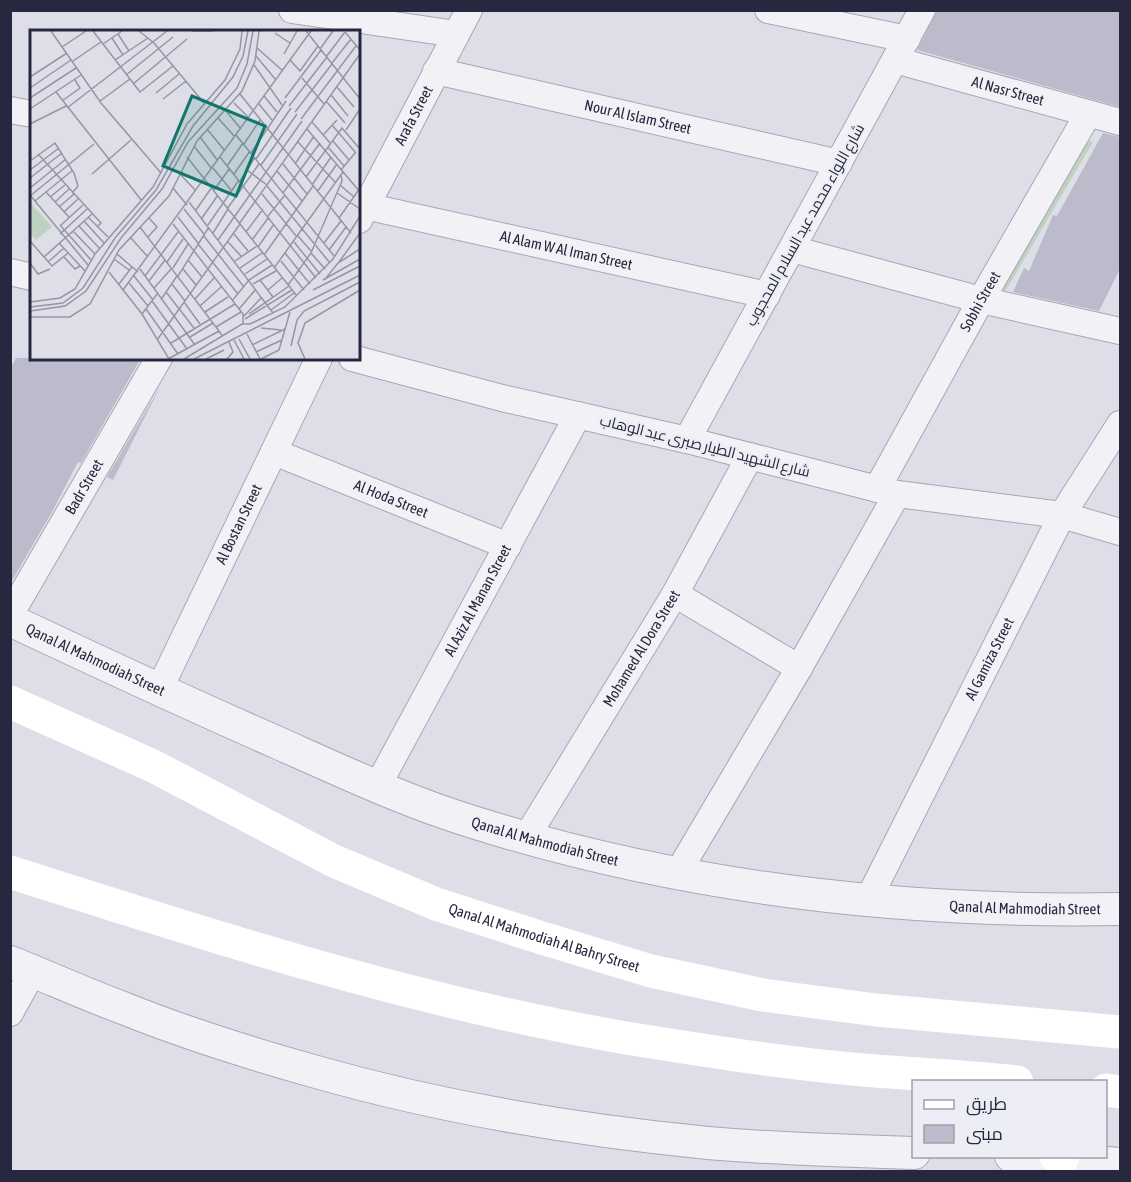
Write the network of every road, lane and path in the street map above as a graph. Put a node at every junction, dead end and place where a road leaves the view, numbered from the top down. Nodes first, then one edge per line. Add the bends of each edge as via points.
1 (292, 10) edge
2 (469, 10) edge
3 (768, 10) edge
4 (922, 10) edge
5 (456, 34) junction
6 (901, 49) junction
7 (436, 71) junction
8 (10, 110) edge
9 (30, 114) edge
10 (1088, 114) junction
11 (1120, 122) edge
12 (839, 163) junction
13 (368, 180) edge
14 (362, 213) edge
15 (792, 249) junction
16 (10, 272) edge
17 (30, 277) edge
18 (767, 295) junction
19 (981, 300) junction
20 (1120, 331) edge
21 (158, 360) edge
22 (318, 360) edge
23 (360, 360) edge
24 (578, 415) junction
25 (1120, 424) edge
26 (687, 440) junction
27 (274, 452) junction
28 (750, 456) junction
29 (887, 491) junction
30 (1062, 515) junction
31 (1120, 532) edge
32 (508, 546) junction
33 (675, 594) junction
34 (10, 615) edge
35 (10, 620) edge
36 (799, 668) junction
37 (159, 690) junction
38 (10, 702) edge
39 (376, 787) junction
40 (526, 838) junction
41 (10, 872) edge
42 (677, 874) junction
43 (868, 900) junction
44 (1120, 909) edge
45 (22, 967) edge
46 (10, 1013) edge
47 (1120, 1032) edge
48 (851, 1069) junction
49 (991, 1080) edge
50 (912, 1095) edge
51 (912, 1153) edge
52 (1059, 1158) edge
53 (1120, 1164) edge

1 - 5 street
2 - 5 street, Arafa Street
3 - 6 street, Al Nasr Street
4 - 6 street, شارع اللواء محمد عبد السلام المحجوب
5 - 7 street, Arafa Street
6 - 10 street, Al Nasr Street
6 - 12 street, شارع اللواء محمد عبد السلام المحجوب
7 - 12 street, Nour Al Islam Street
7 - 13 street, Arafa Street
8 - 9 street
10 - 11 street, Al Nasr Street
10 - 19 street, Sobhi Street
12 - 15 street, شارع اللواء محمد عبد السلام المحجوب
13 - 14 street, Arafa Street
14 - 18 street, Al Alam W Al Iman Street
15 - 18 street, شارع اللواء محمد عبد السلام المحجوب
15 - 19 street
16 - 17 street
18 - 26 street, شارع اللواء محمد عبد السلام المحجوب
19 - 20 street
19 - 29 street, Sobhi Street
21 - 34 street, Badr Street
22 - 27 street, Al Bostan Street
23 - 24 street, شارع الشهيد الطيار صبرى عبد الوهاب
24 - 26 street, شارع الشهيد الطيار صبرى عبد الوهاب
24 - 32 street, Al Aziz Al Manan Street
25 - 30 street, Al Gamiza Street
26 - 28 street, شارع الشهيد الطيار صبرى عبد الوهاب
27 - 32 street, Al Hoda Street
27 - 37 street, Al Bostan Street
28 - 29 street, شارع الشهيد الطيار صبرى عبد الوهاب
28 - 33 street, Mohamed Al Dora Street
29 - 30 street, شارع الشهيد الطيار صبرى عبد الوهاب
29 - 36 street, Sobhi Street
30 - 31 street, شارع الشهيد الطيار صبرى عبد الوهاب
30 - 43 street, Al Gamiza Street
32 - 39 street, Al Aziz Al Manan Street
33 - 36 street
33 - 40 street, Mohamed Al Dora Street
35 - 37 street, Qanal Al Mahmodiah Street
36 - 42 street, Sobhi Street
37 - 39 street, Qanal Al Mahmodiah Street
38 - 47 main road, Qanal Al Mahmodiah Al Bahry Street via 153,766 334,861 436,904 553,941 651,970 763,995 876,1010
39 - 40 street, Qanal Al Mahmodiah Street
40 - 42 street, Qanal Al Mahmodiah Street
41 - 48 main road via 256,950 511,1016 738,1055
42 - 43 street, Qanal Al Mahmodiah Street via 741,886
43 - 44 street, Qanal Al Mahmodiah Street via 1006,909
45 - 46 street
45 - 51 street via 217,1042 314,1072 412,1096 610,1132 710,1143
48 - 49 main road
48 - 50 main road
52 - 53 street

